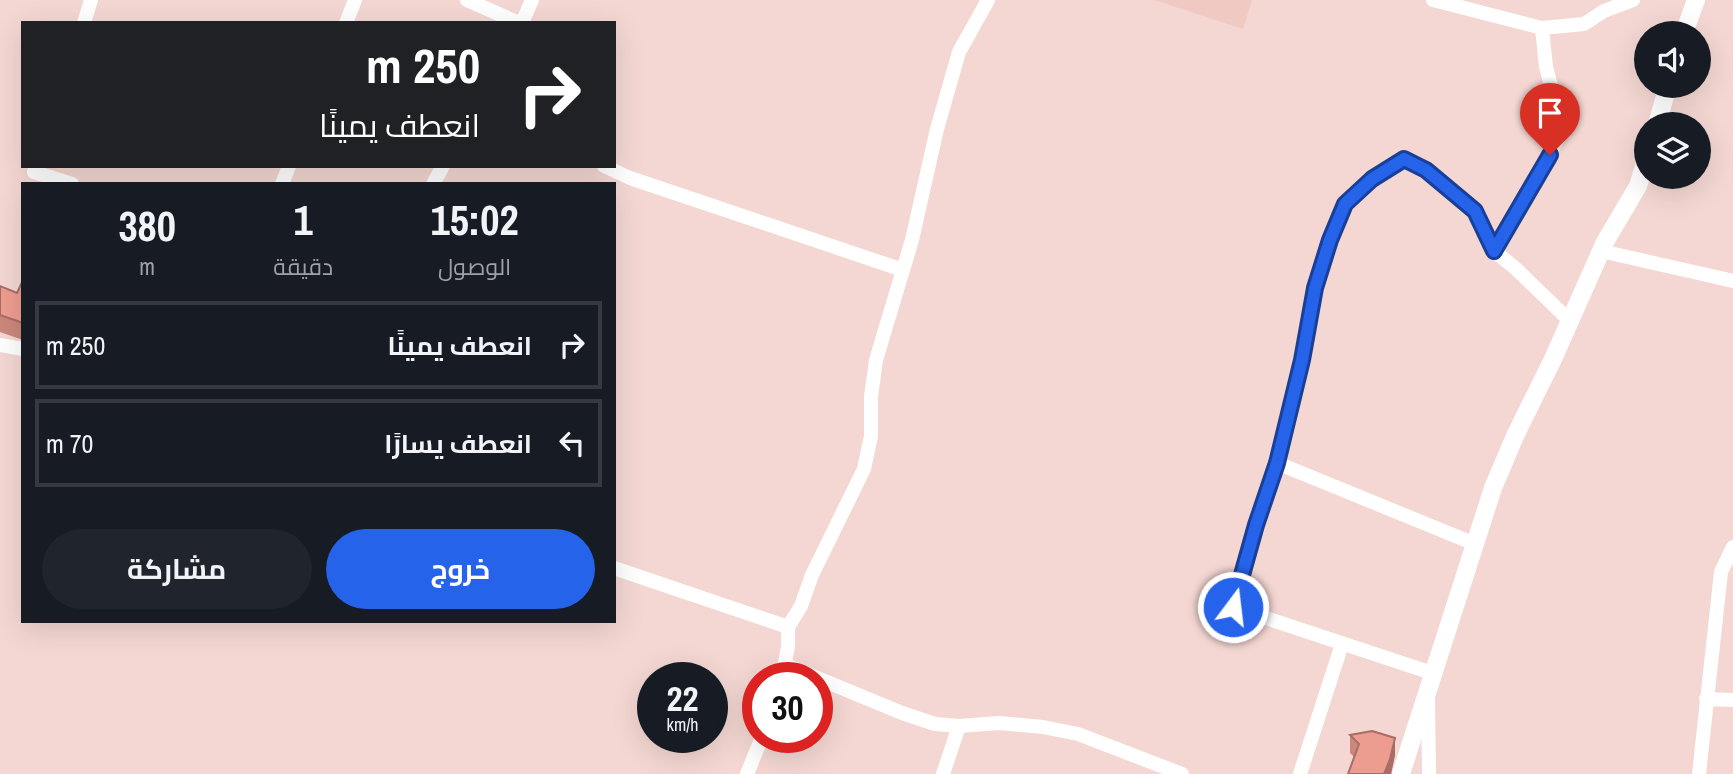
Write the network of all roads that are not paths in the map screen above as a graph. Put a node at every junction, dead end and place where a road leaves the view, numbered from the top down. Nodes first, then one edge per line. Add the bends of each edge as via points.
1 (91, 0) edge
2 (355, 0) edge
3 (467, 0) edge
4 (532, 0) edge
5 (988, 0) edge
6 (1433, 0) edge
7 (1633, 0) edge
8 (1696, 0) edge
9 (85, 21) edge
10 (347, 21) edge
11 (515, 21) edge
12 (521, 21) edge
13 (1688, 21) edge
14 (1542, 28) junction
15 (35, 168) edge
16 (608, 168) edge
17 (66, 182) edge
18 (1636, 189) edge
19 (1494, 251) junction
20 (1601, 251) junction
21 (903, 270) junction
22 (1733, 281) edge
23 (1570, 321) junction
24 (0, 345) edge
25 (21, 349) edge
26 (1277, 463) junction
27 (1475, 544) junction
28 (1733, 547) edge
29 (616, 569) edge
30 (1727, 572) edge
31 (788, 627) junction
32 (1342, 643) junction
33 (786, 662) edge
34 (1430, 679) junction
35 (833, 688) edge
36 (1706, 699) junction
37 (1733, 701) edge
38 (959, 726) junction
39 (756, 753) edge
40 (1176, 773) edge
41 (747, 774) edge
42 (943, 774) edge
43 (1300, 774) edge
44 (1401, 774) edge
45 (1429, 774) edge
46 (1699, 774) edge

1 - 9 street
2 - 10 street
3 - 11 street
4 - 12 street
5 - 21 street via 959,52
6 - 14 street
7 - 14 street via 1584,23
8 - 13 street
14 - 19 street via 1546,67 1563,130
15 - 17 street via 34,172
16 - 21 street
18 - 20 street
19 - 23 street
19 - 26 street via 1475,211 1426,170 1404,159 1372,179 1345,204 1315,288
20 - 22 street
20 - 23 street
21 - 31 street via 876,360 864,469
23 - 27 street via 1515,436
24 - 25 street
26 - 27 street
26 - 32 street via 1233,607
27 - 34 street
28 - 30 street
29 - 31 street
30 - 36 street
31 - 33 street
32 - 34 street
32 - 43 street
34 - 44 street
34 - 45 street
35 - 38 street via 935,724
36 - 37 street
36 - 46 street
38 - 40 street via 999,723 1078,734
38 - 42 street
39 - 41 street

